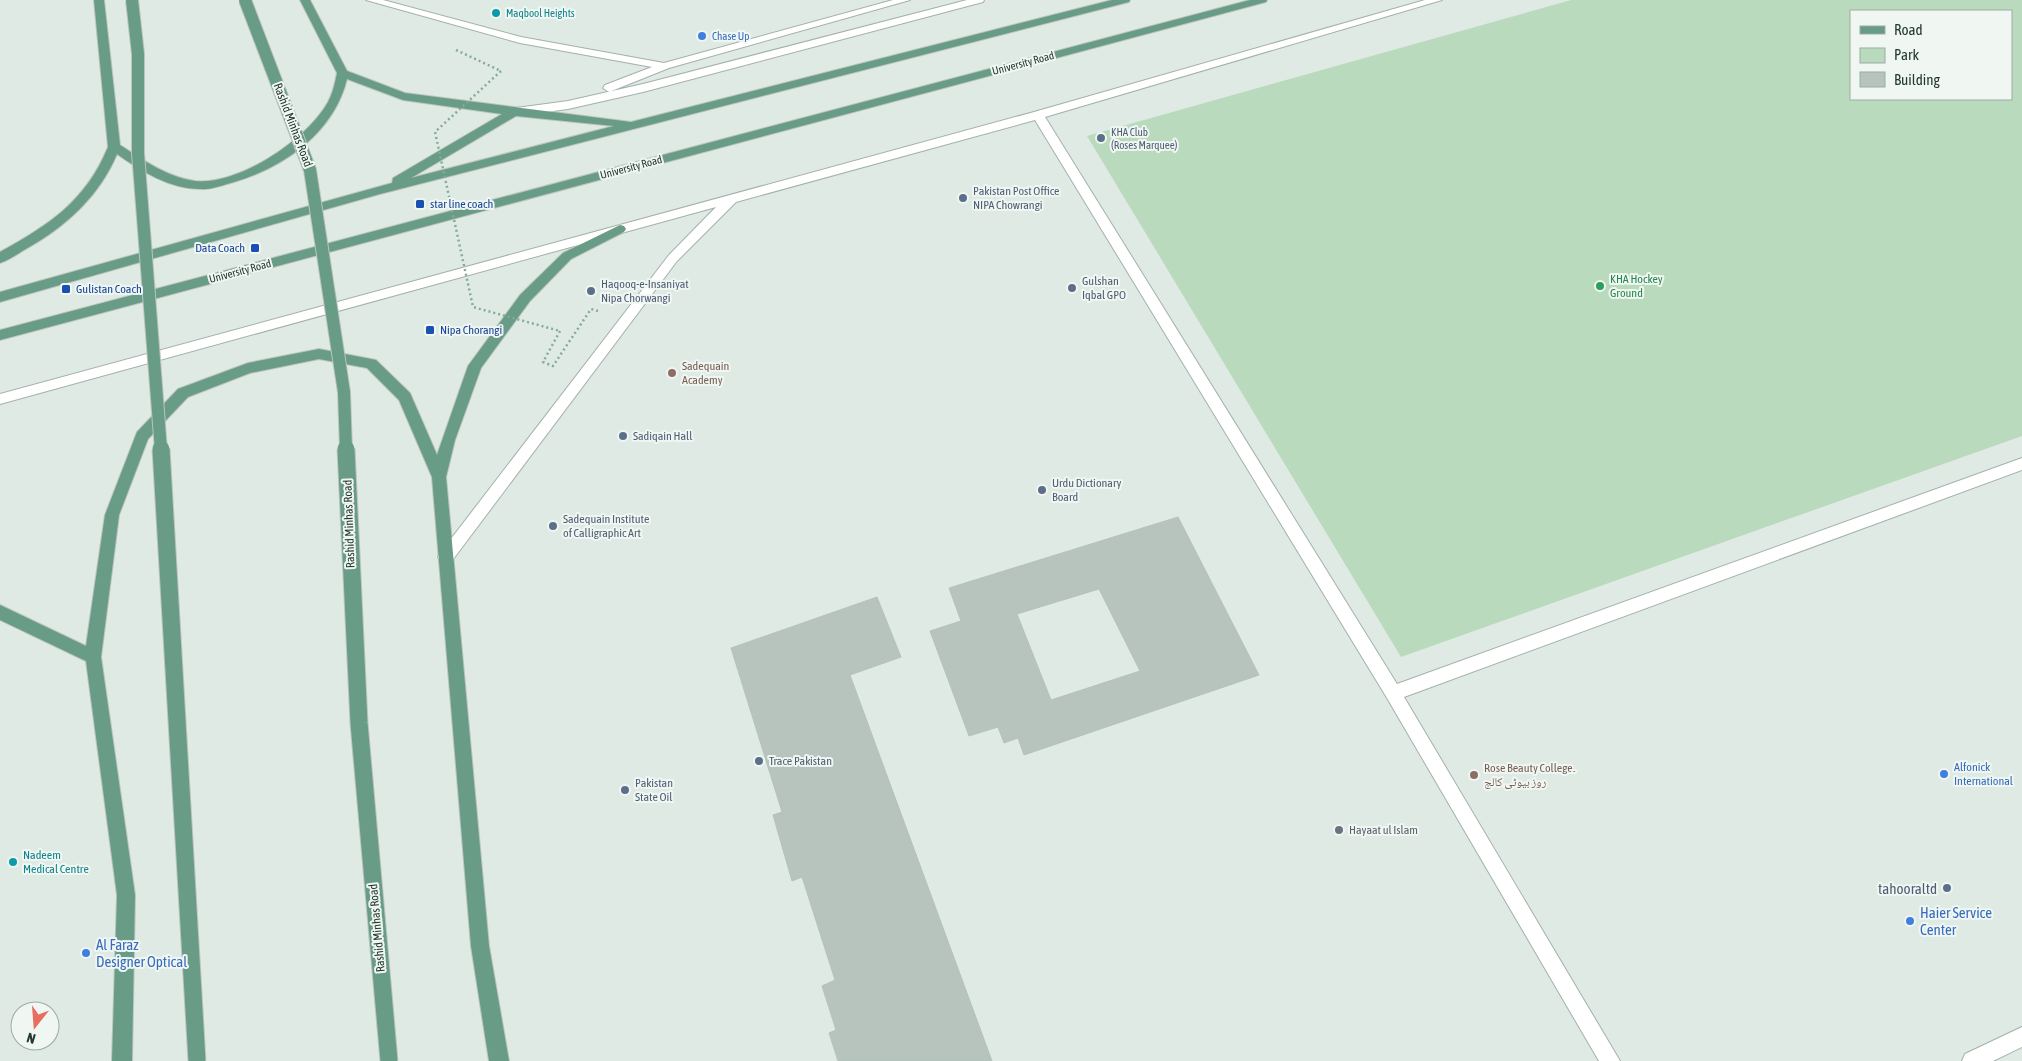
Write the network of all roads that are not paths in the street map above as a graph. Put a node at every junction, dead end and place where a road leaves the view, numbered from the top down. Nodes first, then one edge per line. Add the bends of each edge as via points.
1 (99, 0) edge
2 (132, 0) edge
3 (245, 0) edge
4 (305, 0) edge
5 (371, 0) edge
6 (904, 0) edge
7 (979, 0) edge
8 (1125, 0) edge
9 (1262, 0) edge
10 (1437, 0) edge
11 (665, 66) junction
12 (343, 72) junction
13 (568, 104) junction
14 (514, 112) junction
15 (1038, 115) junction
16 (637, 125) junction
17 (114, 148) junction
18 (380, 190) junction
19 (732, 199) junction
20 (620, 229) junction
21 (0, 258) edge
22 (0, 297) edge
23 (0, 335) edge
24 (0, 399) edge
25 (2022, 464) edge
26 (439, 477) junction
27 (446, 557) junction
28 (0, 612) edge
29 (93, 657) junction
30 (1393, 692) junction
31 (2022, 1037) edge
32 (122, 1061) edge
33 (197, 1061) edge
34 (389, 1061) edge
35 (499, 1061) edge
36 (1610, 1061) edge
37 (1972, 1061) edge

1 - 17 main road
2 - 33 main road, bridge via 138,54 138,153 156,368
3 - 34 main road, Rashid Minhas Road, bridge via 310,170 344,392 359,723
4 - 12 main road
5 - 11 street via 520,40
6 - 11 street
7 - 13 street via 643,88
8 - 16 main road
9 - 23 main road, University Road
10 - 15 street
11 - 13 street
12 - 14 main road via 403,96
12 - 17 main road via 333,104 290,153 262,168 228,180 198,186 163,178
13 - 14 street
14 - 16 main road
14 - 18 main road
15 - 19 street
15 - 30 street
16 - 18 main road
17 - 21 main road via 104,171 79,203 47,232
18 - 22 main road
19 - 20 street
19 - 27 street via 673,258
20 - 24 street
20 - 26 main road via 567,256 525,298 475,366 448,440
25 - 30 street
26 - 27 main road
26 - 29 main road via 405,397 370,364 318,354 248,368 183,393 142,436 112,516
27 - 35 main road via 480,946
28 - 29 main road
29 - 32 main road via 126,896
30 - 36 street
31 - 37 street

